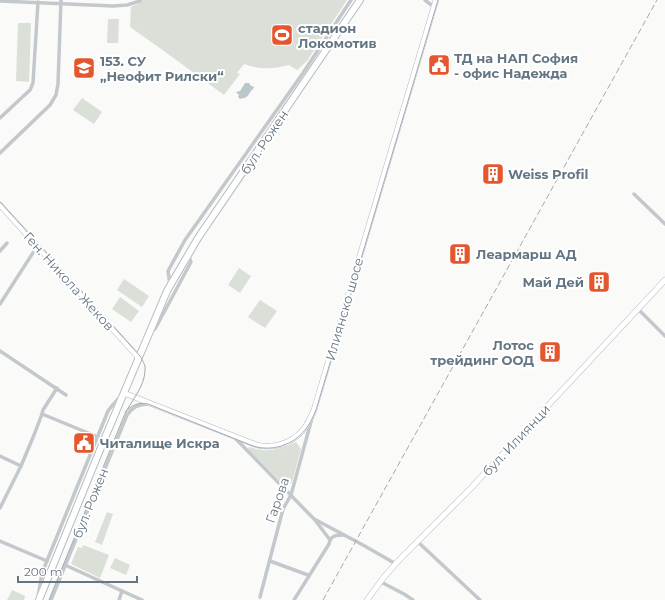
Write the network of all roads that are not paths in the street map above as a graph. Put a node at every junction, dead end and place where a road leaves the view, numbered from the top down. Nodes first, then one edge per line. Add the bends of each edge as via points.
1 (351, 0) edge
2 (360, 0) edge
3 (425, 0) edge
4 (436, 0) edge
5 (0, 1) edge
6 (140, 1) edge
7 (38, 2) junction
8 (61, 2) edge
9 (434, 7) junction
10 (0, 118) edge
11 (0, 153) edge
12 (634, 194) dead end
13 (0, 204) edge
14 (665, 224) edge
15 (7, 243) dead end
16 (38, 246) junction
17 (0, 250) edge
18 (188, 253) junction
19 (665, 280) edge
20 (170, 285) junction
21 (0, 304) edge
22 (638, 309) junction
23 (149, 334) junction
24 (665, 336) edge
25 (0, 351) edge
26 (139, 358) junction
27 (57, 388) junction
28 (124, 393) junction
29 (66, 395) dead end
30 (155, 405) junction
31 (314, 410) junction
32 (42, 414) junction
33 (232, 436) junction
34 (98, 437) junction
35 (0, 456) edge
36 (21, 466) junction
37 (290, 495) junction
38 (2, 499) edge
39 (0, 508) edge
40 (315, 520) junction
41 (344, 535) junction
42 (0, 541) edge
43 (329, 542) junction
44 (418, 542) junction
45 (47, 561) junction
46 (270, 561) junction
47 (396, 564) junction
48 (65, 565) junction
49 (308, 575) junction
50 (381, 582) junction
51 (122, 591) junction
52 (260, 597) dead end
53 (38, 600) edge
54 (51, 600) edge
55 (119, 600) edge
56 (142, 600) edge
57 (294, 600) edge
58 (367, 600) edge
59 (413, 600) edge
60 (480, 600) edge

1 - 20 street, бул. Рожен via 303,73 185,240 168,271
2 - 18 main road, бул. Рожен
3 - 9 street
4 - 9 street, Илиянско шосе
5 - 7 street
6 - 8 street via 113,6
7 - 8 street
7 - 10 street via 32,86
8 - 11 street via 58,84 54,100
9 - 31 street, Илиянско шосе
12 - 14 street
13 - 16 street, Ген. Никола Жеков
15 - 17 street
16 - 21 street
16 - 26 street, Ген. Никола Жеков
18 - 20 main road, бул. Рожен
18 - 23 street, бул. Рожен via 191,262 155,329
19 - 22 street, бул. Илиянци
20 - 23 main road, бул. Рожен
22 - 24 street
22 - 44 street, бул. Илиянци
23 - 26 main road, бул. Рожен
25 - 27 street
26 - 28 main road, бул. Рожен
27 - 29 street
27 - 32 street
28 - 30 street, Илиянско шосе
28 - 34 street, бул. Рожен via 111,407
28 - 53 main road, бул. Рожен
30 - 33 street, Илиянско шосе
30 - 48 street, бул. Рожен via 138,405 131,408 127,415
31 - 33 street, Илиянско шосе via 303,430 291,440 272,447 262,447
31 - 37 street, Гарова
32 - 34 street
32 - 36 street
33 - 37 street
34 - 45 street, бул. Рожен
35 - 36 street
36 - 38 street
37 - 40 street
37 - 46 street, Гарова via 283,509
38 - 39 street
40 - 41 street
40 - 43 street
41 - 43 street via 332,537
41 - 47 street
42 - 45 street
43 - 49 street
44 - 47 street, бул. Илиянци
44 - 60 street
45 - 53 street, бул. Рожен via 42,573
46 - 49 street
46 - 52 street, Гарова
47 - 50 street, бул. Илиянци
48 - 51 street
48 - 54 street, бул. Рожен
49 - 57 street
50 - 58 street, бул. Илиянци
50 - 59 street
51 - 55 street
51 - 56 street

